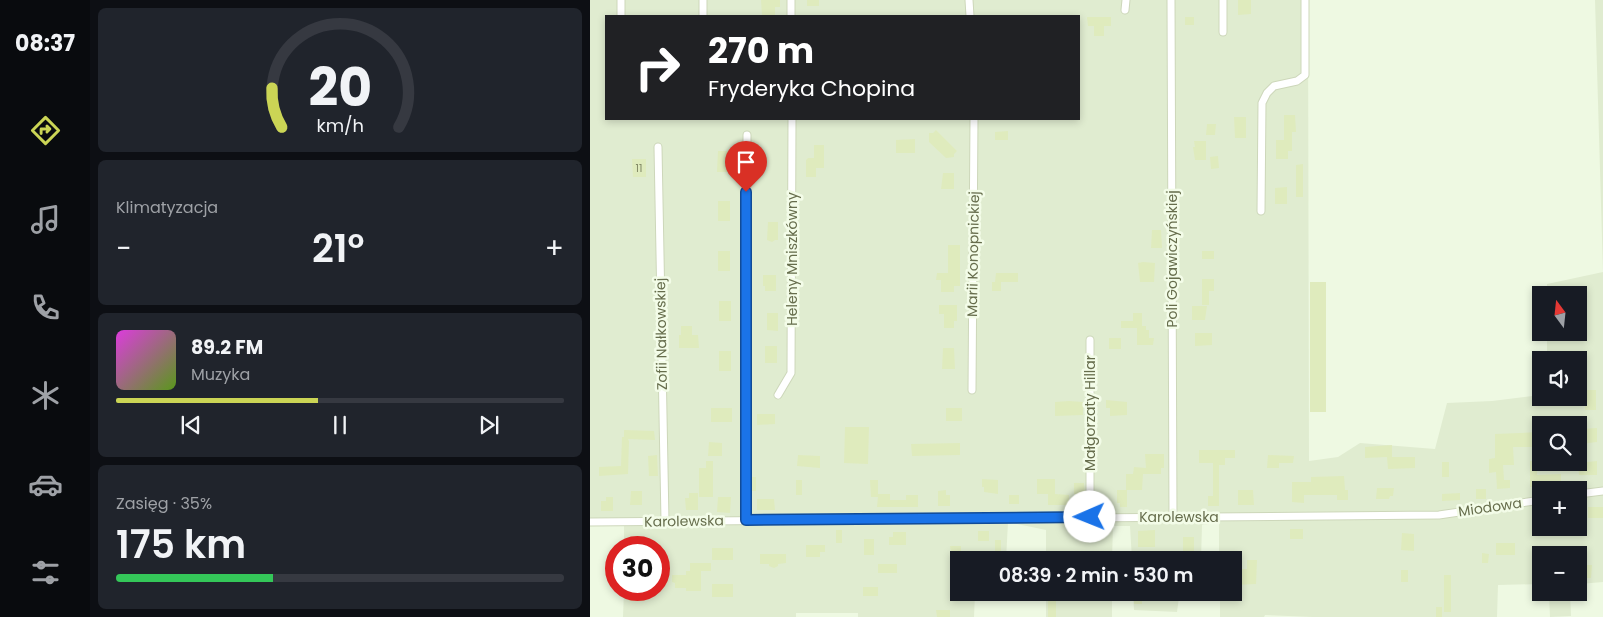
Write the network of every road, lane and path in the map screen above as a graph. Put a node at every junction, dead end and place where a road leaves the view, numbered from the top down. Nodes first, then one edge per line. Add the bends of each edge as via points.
1 (621, 0) edge
2 (703, 0) edge
3 (791, 0) edge
4 (970, 0) edge
5 (1126, 0) edge
6 (1171, 0) edge
7 (1223, 0) edge
8 (1305, 0) edge
9 (1126, 10) dead end
10 (621, 15) edge
11 (703, 15) edge
12 (791, 15) edge
13 (970, 15) edge
14 (1223, 32) dead end
15 (792, 120) edge
16 (974, 120) edge
17 (746, 135) dead end
18 (658, 147) dead end
19 (1261, 211) dead end
20 (1090, 340) dead end
21 (972, 390) dead end
22 (778, 395) dead end
23 (1603, 491) edge
24 (1587, 493) edge
25 (1532, 501) edge
26 (1439, 514) joint
27 (1090, 517) junction
28 (1172, 518) junction
29 (746, 520) junction
30 (665, 521) junction
31 (590, 522) edge

1 - 10 street
2 - 11 street
3 - 12 street
4 - 13 street
5 - 9 street
6 - 28 street, Poli Gojawiczyńskiej
7 - 14 street
8 - 19 street via 1304,74 1297,81 1274,86 1262,103
15 - 22 street, Heleny Mniszkówny via 791,373
16 - 21 street, Marii Konopnickiej
17 - 29 street
18 - 30 street, Zofii Nałkowskiej
20 - 27 street, Małgorzaty Hillar
23 - 24 street
25 - 26 street, Miodowa
26 - 28 street, Karolewska
27 - 28 street, Karolewska
27 - 29 street, Karolewska
29 - 30 street, Karolewska
30 - 31 street, Karolewska

